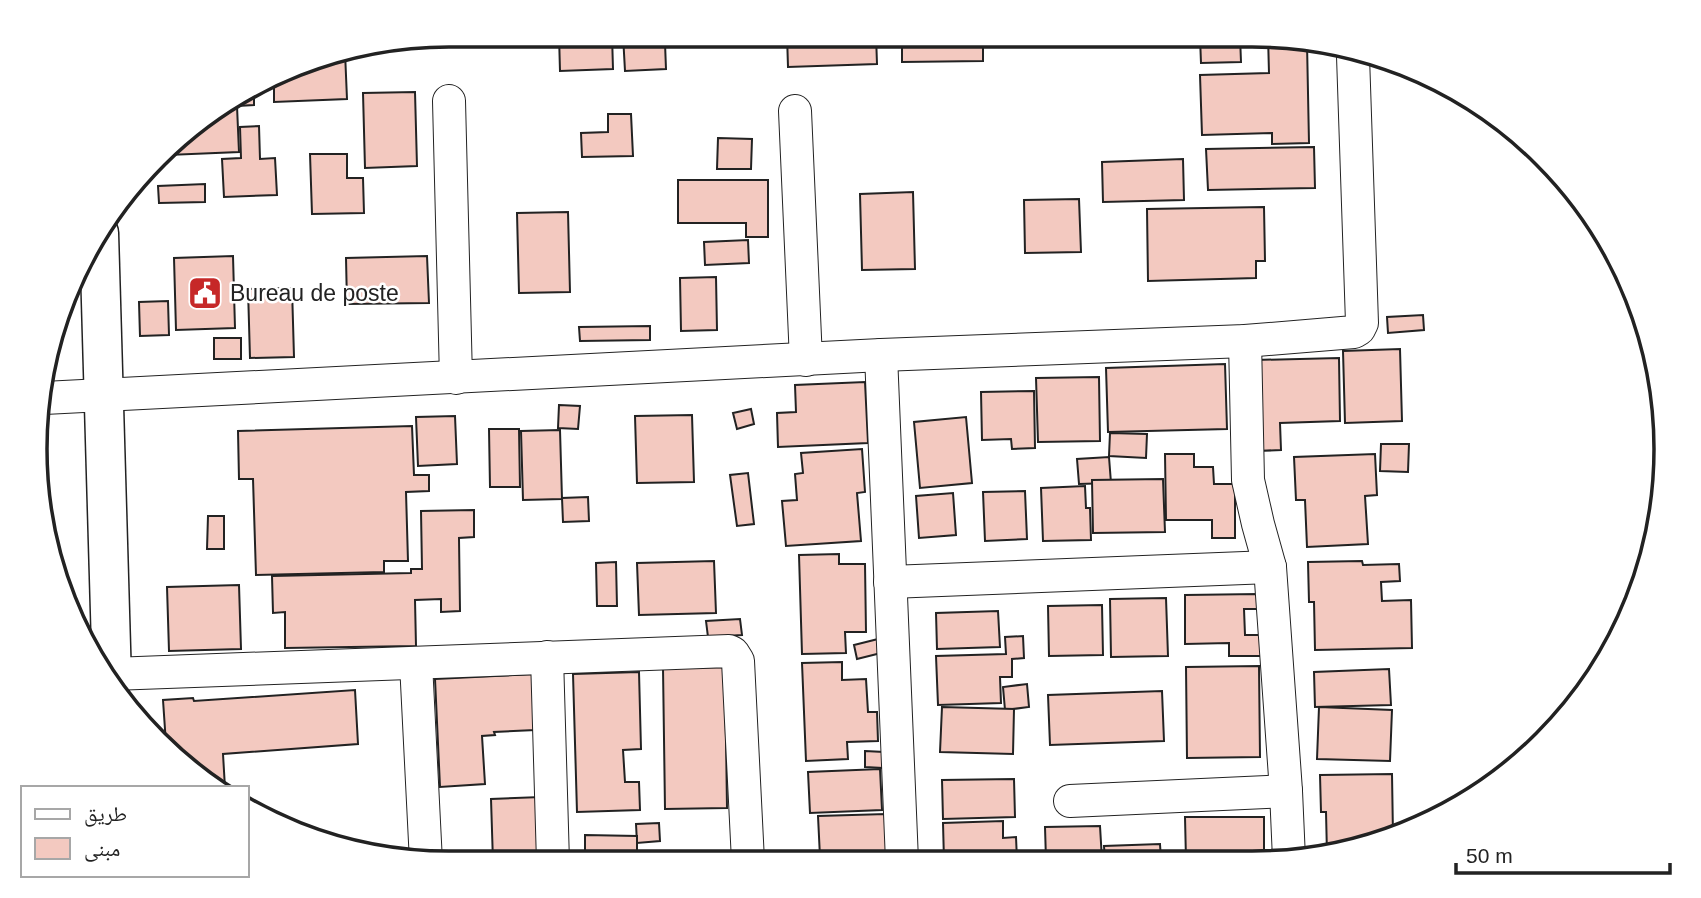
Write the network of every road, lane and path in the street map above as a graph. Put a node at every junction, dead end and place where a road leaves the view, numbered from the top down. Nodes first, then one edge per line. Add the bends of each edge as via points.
1 (1353, 60) edge
2 (449, 101) dead end
3 (795, 111) dead end
4 (99, 251) edge
5 (1245, 341) junction
6 (881, 355) junction
7 (806, 360) junction
8 (456, 378) junction
9 (103, 396) junction
10 (51, 397) edge
11 (1270, 567) junction
12 (890, 582) junction
13 (547, 657) junction
14 (416, 663) junction
15 (112, 667) edge
16 (119, 678) edge
17 (1286, 791) junction
18 (1070, 801) dead end
19 (1289, 849) edge
20 (425, 850) edge
21 (554, 851) edge
22 (748, 851) edge
23 (902, 851) edge

1 - 5 street via 1362,323 1354,332
2 - 8 street
3 - 7 street
4 - 9 main road
5 - 6 street
5 - 11 street via 1248,480
6 - 7 street
6 - 12 street
7 - 8 street
8 - 9 street
9 - 10 street
9 - 15 main road
11 - 12 street
11 - 17 street
12 - 23 street
13 - 14 street
13 - 21 street
13 - 22 street via 733,653 738,661
14 - 16 street
14 - 20 street
17 - 18 street
17 - 19 street

